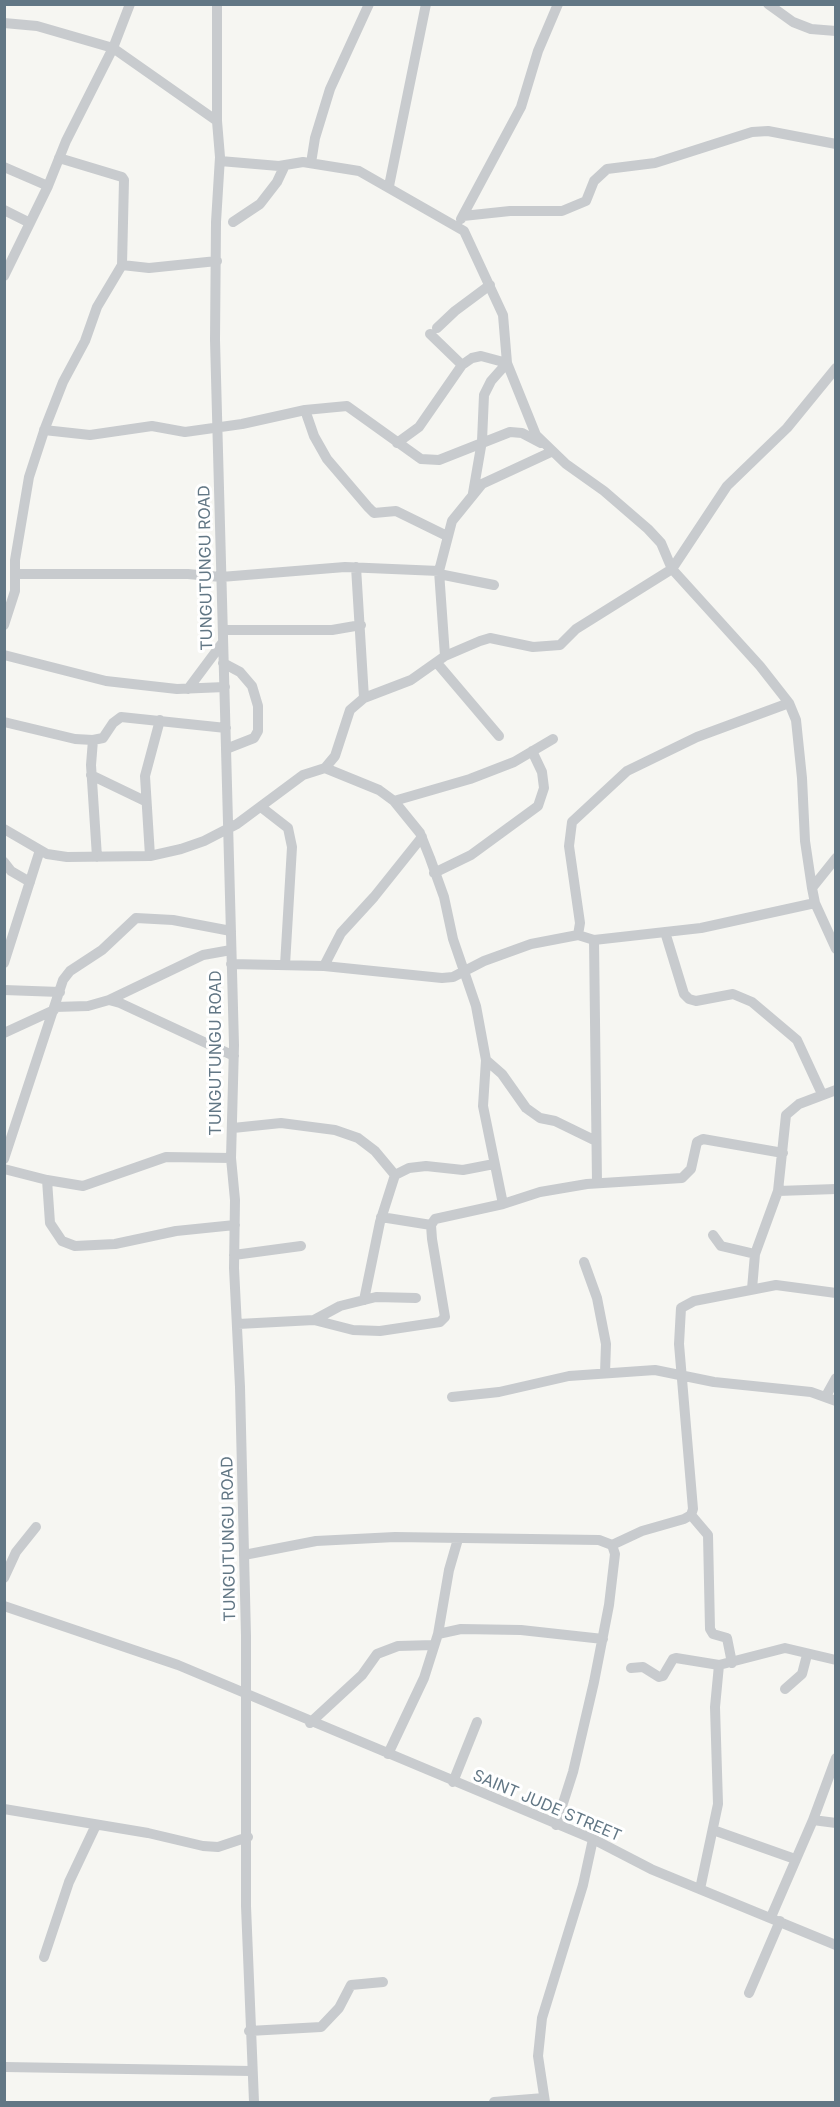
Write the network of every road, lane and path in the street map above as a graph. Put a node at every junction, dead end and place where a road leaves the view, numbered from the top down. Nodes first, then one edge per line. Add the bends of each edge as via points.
1 (130, 4) edge
2 (217, 4) edge
3 (369, 4) edge
4 (426, 4) edge
5 (558, 4) edge
6 (768, 4) edge
7 (4, 23) edge
8 (836, 31) edge
9 (113, 48) junction
10 (217, 121) junction
11 (836, 144) edge
12 (59, 158) junction
13 (220, 161) junction
14 (311, 163) junction
15 (285, 165) junction
16 (4, 167) edge
17 (48, 186) junction
18 (389, 186) dead end
19 (4, 210) edge
20 (460, 220) junction
21 (234, 222) dead end
22 (30, 223) junction
23 (217, 261) junction
24 (122, 265) junction
25 (4, 276) edge
26 (490, 285) junction
27 (507, 363) junction
28 (462, 365) junction
29 (836, 368) edge
30 (305, 410) junction
31 (220, 427) junction
32 (44, 430) junction
33 (482, 441) junction
34 (397, 443) junction
35 (542, 443) junction
36 (551, 452) junction
37 (473, 494) junction
38 (447, 536) junction
39 (356, 567) junction
40 (672, 569) junction
41 (439, 573) junction
42 (15, 574) junction
43 (221, 577) junction
44 (494, 585) dead end
45 (6, 620) edge
46 (361, 626) junction
47 (223, 630) junction
48 (223, 642) junction
49 (4, 655) edge
50 (441, 660) junction
51 (224, 663) junction
52 (225, 687) junction
53 (188, 689) junction
54 (364, 698) junction
55 (789, 703) junction
56 (160, 720) junction
57 (4, 722) edge
58 (226, 728) junction
59 (500, 736) dead end
60 (553, 739) dead end
61 (93, 740) junction
62 (226, 749) junction
63 (532, 751) junction
64 (324, 768) junction
65 (91, 775) junction
66 (145, 801) junction
67 (394, 801) junction
68 (261, 807) junction
69 (4, 829) edge
70 (227, 829) junction
71 (422, 837) junction
72 (40, 850) junction
73 (97, 856) junction
74 (150, 856) junction
75 (836, 858) edge
76 (4, 862) edge
77 (434, 873) junction
78 (30, 882) junction
79 (812, 888) junction
80 (815, 903) junction
81 (231, 931) junction
82 (666, 932) junction
83 (578, 935) junction
84 (594, 940) junction
85 (836, 949) edge
86 (231, 950) junction
87 (4, 963) edge
88 (231, 964) junction
89 (285, 965) junction
90 (324, 966) junction
91 (466, 971) junction
92 (4, 990) edge
93 (60, 992) junction
94 (109, 1000) junction
95 (55, 1008) junction
96 (4, 1033) edge
97 (234, 1056) junction
98 (486, 1059) junction
99 (836, 1090) edge
100 (822, 1094) junction
101 (232, 1128) junction
102 (594, 1140) junction
103 (783, 1153) junction
104 (231, 1158) junction
105 (4, 1159) edge
106 (494, 1164) junction
107 (4, 1169) edge
108 (395, 1175) junction
109 (47, 1180) junction
110 (597, 1183) junction
111 (836, 1189) edge
112 (778, 1191) junction
113 (503, 1204) junction
114 (381, 1217) junction
115 (235, 1225) junction
116 (430, 1225) junction
117 (713, 1235) dead end
118 (301, 1246) dead end
119 (755, 1254) junction
120 (234, 1255) junction
121 (584, 1262) dead end
122 (752, 1289) junction
123 (836, 1293) edge
124 (416, 1298) dead end
125 (364, 1300) junction
126 (314, 1320) junction
127 (238, 1324) junction
128 (605, 1373) junction
129 (683, 1374) junction
130 (836, 1378) edge
131 (452, 1397) dead end
132 (831, 1398) edge
133 (691, 1515) junction
134 (36, 1527) dead end
135 (458, 1539) junction
136 (612, 1545) junction
137 (244, 1555) junction
138 (4, 1578) edge
139 (4, 1606) edge
140 (438, 1634) junction
141 (603, 1639) junction
142 (434, 1645) junction
143 (807, 1655) junction
144 (836, 1660) edge
145 (732, 1663) junction
146 (719, 1665) junction
147 (630, 1668) dead end
148 (784, 1689) dead end
149 (247, 1695) junction
150 (310, 1722) junction
151 (477, 1722) dead end
152 (388, 1754) junction
153 (836, 1758) edge
154 (453, 1782) junction
155 (4, 1809) edge
156 (813, 1820) junction
157 (836, 1823) edge
158 (96, 1824) junction
159 (556, 1825) junction
160 (713, 1830) junction
161 (248, 1837) junction
162 (593, 1839) junction
163 (795, 1859) junction
164 (699, 1889) junction
165 (776, 1919) junction
166 (836, 1945) edge
167 (44, 1957) dead end
168 (383, 1982) dead end
169 (750, 1993) dead end
170 (249, 2031) junction
171 (4, 2067) edge
172 (251, 2071) junction
173 (545, 2100) edge
174 (254, 2103) edge
175 (494, 2103) edge

1 - 9 street
2 - 10 street, TUNGUTUNGU ROAD
3 - 14 street via 330,89
4 - 18 street
5 - 20 street via 521,107
6 - 8 street via 793,22 811,29
7 - 9 street via 37,26
9 - 10 street
9 - 12 street
10 - 13 street, TUNGUTUNGU ROAD
11 - 20 street via 768,131 752,132 655,163 607,169 594,181 586,201 562,212 519,211
12 - 17 street
12 - 24 street via 124,180
13 - 15 street
13 - 23 street, TUNGUTUNGU ROAD
14 - 15 street
14 - 20 street via 359,171 413,203
15 - 21 street via 260,204
16 - 17 street
17 - 22 street
19 - 22 street
20 - 26 street
22 - 25 street
23 - 24 street via 149,268
23 - 31 street, TUNGUTUNGU ROAD via 215,340
24 - 32 street via 97,307
26 - 27 street via 502,315
26 - 28 street via 434,331
27 - 28 street via 481,356
27 - 33 street via 490,381 484,395
27 - 35 street
28 - 34 street via 419,427
29 - 40 street via 787,428 727,486
30 - 31 street
30 - 34 street via 347,406
30 - 38 street via 327,459 374,513 396,511
31 - 32 street via 185,432 137,427 90,435
31 - 43 street, TUNGUTUNGU ROAD
32 - 42 street via 29,477
33 - 34 street via 463,452 433,461 421,459
33 - 35 street via 516,432
33 - 37 street
35 - 36 street
36 - 37 street via 492,477
36 - 40 street via 648,529 661,543
37 - 38 street via 452,521
38 - 41 street
39 - 41 street
39 - 43 street
39 - 46 street
40 - 50 street via 576,629 560,645 533,647 490,638
40 - 55 street
41 - 44 street
41 - 50 street
42 - 43 street
42 - 45 street via 15,591
43 - 47 street, TUNGUTUNGU ROAD
46 - 47 street via 332,630
46 - 54 street
47 - 48 street, TUNGUTUNGU ROAD
48 - 51 street, TUNGUTUNGU ROAD
48 - 53 street
49 - 53 street via 106,681
50 - 54 street via 411,680
50 - 59 street
51 - 52 street, TUNGUTUNGU ROAD
51 - 62 street via 240,672 252,686 258,706 254,738
52 - 53 street
52 - 58 street, TUNGUTUNGU ROAD
54 - 64 street via 350,710 335,756
55 - 79 street via 796,720
55 - 83 street via 697,737 627,771 572,822 569,846 580,923
56 - 58 street
56 - 61 street via 121,717 104,738
56 - 66 street via 145,776
57 - 61 street
58 - 62 street, TUNGUTUNGU ROAD
60 - 63 street
61 - 65 street
62 - 70 street, TUNGUTUNGU ROAD
63 - 67 street via 470,779
63 - 77 street via 542,772 544,788 538,806 471,855
64 - 67 street via 379,790
64 - 68 street via 303,775
65 - 66 street
65 - 73 street
66 - 74 street
67 - 71 street
68 - 70 street
68 - 89 street via 288,828 292,847
69 - 72 street
70 - 74 street via 181,849
70 - 81 street, TUNGUTUNGU ROAD
71 - 77 street
71 - 90 street via 341,933
72 - 73 street via 67,857
72 - 78 street
73 - 74 street
75 - 79 street
76 - 78 street
77 - 91 street
78 - 87 street
79 - 80 street
80 - 82 street via 733,923
80 - 85 street
81 - 86 street, TUNGUTUNGU ROAD
81 - 93 street via 173,920 136,918 102,950 70,971
82 - 84 street
82 - 100 street via 689,999 733,994 752,1002 796,1040
83 - 84 street
83 - 91 street via 531,944
84 - 102 street
86 - 88 street, TUNGUTUNGU ROAD
86 - 94 street via 203,955
88 - 89 street
88 - 97 street, TUNGUTUNGU ROAD
89 - 90 street
90 - 91 street via 442,978
91 - 98 street
92 - 93 street
93 - 95 street
94 - 95 street
94 - 97 street
95 - 96 street
95 - 105 street
97 - 101 street, TUNGUTUNGU ROAD
98 - 102 street via 526,1108 540,1118
98 - 106 street via 483,1106
99 - 100 street
100 - 103 street via 791,1108 786,1115
101 - 104 street, TUNGUTUNGU ROAD
101 - 108 street via 296,1123 335,1130 358,1138
102 - 110 street
103 - 110 street via 703,1139 697,1142 688,1174 682,1178
103 - 112 street
104 - 109 street via 176,1155 139,1164 82,1186
104 - 115 street, TUNGUTUNGU ROAD
106 - 108 street via 463,1170 426,1166
106 - 113 street
107 - 109 street
108 - 114 street
109 - 115 street via 50,1224 62,1241 75,1246 115,1244 176,1231
110 - 113 street via 540,1192
111 - 112 street
112 - 119 street
113 - 116 street via 435,1219
114 - 116 street
114 - 125 street
115 - 120 street, TUNGUTUNGU ROAD
116 - 126 street via 445,1317 440,1322 380,1331 353,1330
117 - 119 street via 721,1246
118 - 120 street
119 - 122 street
120 - 127 street, TUNGUTUNGU ROAD
121 - 128 street via 597,1298 606,1344
122 - 123 street via 790,1285
122 - 129 street via 694,1301 681,1308 678,1326
124 - 125 street
125 - 126 street via 340,1306
126 - 127 street
127 - 137 street, TUNGUTUNGU ROAD
128 - 129 street via 655,1370
128 - 131 street
129 - 132 street
129 - 133 street via 693,1484
130 - 132 street
133 - 136 street
133 - 145 street via 708,1535 710,1629 713,1634 727,1638
134 - 138 street via 16,1552
135 - 136 street via 599,1540
135 - 137 street via 342,1539
135 - 140 street
136 - 141 street via 614,1563
137 - 149 street, TUNGUTUNGU ROAD
139 - 149 street, SAINT JUDE STREET via 178,1665
140 - 141 street via 461,1629 511,1630
140 - 142 street
141 - 159 street via 573,1772
142 - 150 street via 398,1646 377,1654 362,1676
142 - 152 street via 424,1678
143 - 144 street
143 - 145 street via 785,1648
143 - 148 street via 802,1674
145 - 146 street
146 - 147 street via 676,1658 659,1677 643,1667
146 - 160 street via 718,1804
149 - 150 street, SAINT JUDE STREET
149 - 161 street, TUNGUTUNGU ROAD
150 - 152 street, SAINT JUDE STREET
151 - 154 street
152 - 154 street, SAINT JUDE STREET
153 - 156 street
154 - 159 street, SAINT JUDE STREET
155 - 158 street
156 - 157 street
156 - 163 street
158 - 161 street via 203,1846 218,1847
158 - 167 street via 69,1882
159 - 162 street, SAINT JUDE STREET
160 - 163 street
160 - 164 street
161 - 170 street, TUNGUTUNGU ROAD
162 - 164 street, SAINT JUDE STREET
162 - 173 street via 542,2018 538,2056
163 - 165 street
164 - 165 street, SAINT JUDE STREET
165 - 166 street, SAINT JUDE STREET
165 - 169 street
168 - 170 street via 351,1985 339,2008 321,2027
170 - 172 street, TUNGUTUNGU ROAD
171 - 172 street
172 - 174 street, TUNGUTUNGU ROAD
173 - 175 street

